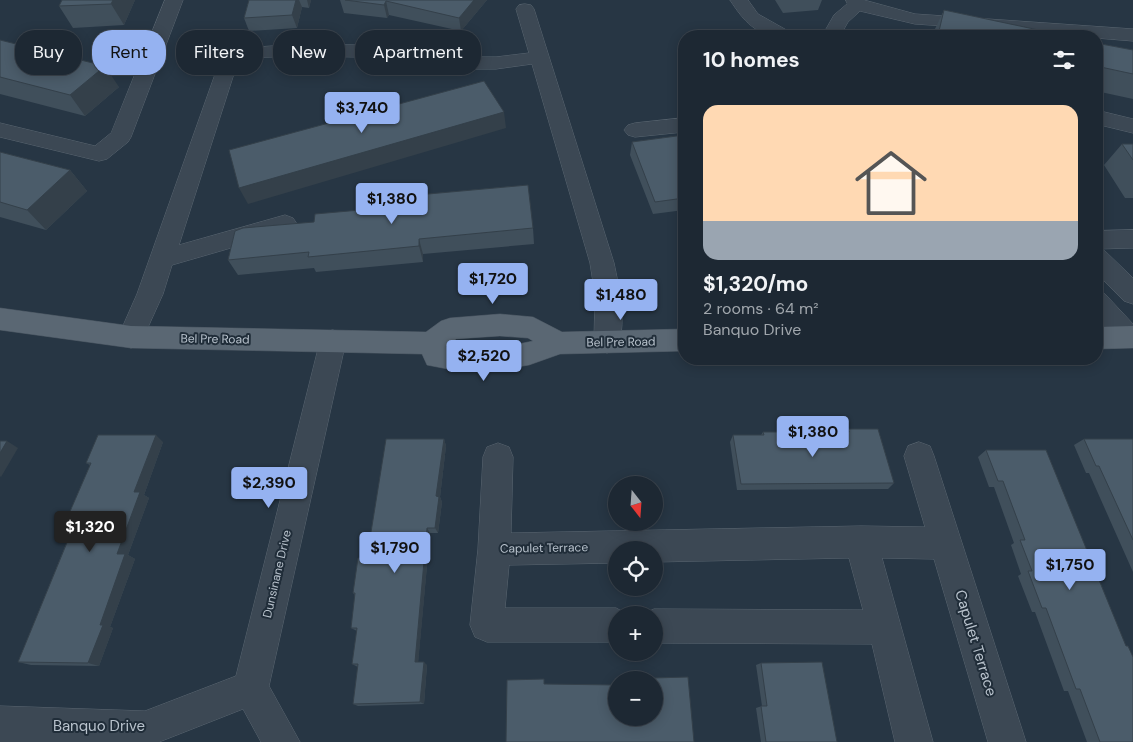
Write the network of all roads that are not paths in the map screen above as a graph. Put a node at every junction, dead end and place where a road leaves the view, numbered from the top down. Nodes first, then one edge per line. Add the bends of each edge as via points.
1 (174, 0) edge
2 (739, 0) edge
3 (856, 2) edge
4 (526, 9) dead end
5 (772, 30) edge
6 (834, 30) edge
7 (1065, 30) edge
8 (1103, 33) edge
9 (1133, 35) edge
10 (540, 56) junction
11 (1103, 119) edge
12 (678, 126) edge
13 (1133, 126) edge
14 (0, 130) edge
15 (636, 130) dead end
16 (285, 224) edge
17 (1133, 239) edge
18 (1103, 240) edge
19 (162, 259) junction
20 (1103, 265) edge
21 (1133, 294) edge
22 (1103, 308) edge
23 (0, 319) edge
24 (131, 337) junction
25 (1131, 337) edge
26 (1103, 338) edge
27 (678, 340) edge
28 (333, 341) junction
29 (607, 342) junction
30 (431, 343) junction
31 (558, 343) junction
32 (919, 456) dead end
33 (498, 457) dead end
34 (861, 542) junction
35 (945, 543) junction
36 (494, 549) junction
37 (608, 626) edge
38 (663, 626) edge
39 (885, 627) junction
40 (251, 688) junction
41 (0, 724) edge
42 (281, 742) edge
43 (914, 742) edge
44 (1007, 742) edge

1 - 14 street via 120,137 99,154
2 - 5 street via 751,18
3 - 6 street
3 - 7 street via 915,19
4 - 10 street
8 - 9 street
10 - 19 street via 496,63 442,63 357,51 231,53
10 - 29 street via 602,263 608,295
11 - 13 street
12 - 15 street
16 - 19 street
17 - 18 street
19 - 24 street
20 - 21 street
22 - 25 street
23 - 24 main road, Bel Pre Road
24 - 28 main road, Bel Pre Road
25 - 26 main road
27 - 29 main road, Bel Pre Road
28 - 30 main road, Bel Pre Road
28 - 40 street, Dunsinane Drive
29 - 31 main road, Bel Pre Road
30 - 31 main road via 450,329 500,325 533,328
30 - 31 main road, Bel Pre Road via 437,357 465,361 495,361 543,350
32 - 35 street, Capulet Terrace
33 - 36 street
34 - 35 street, Capulet Terrace
34 - 36 street, Capulet Terrace
34 - 39 street
35 - 44 street, Capulet Terrace
36 - 37 street, Capulet Terrace via 487,625
38 - 39 street
39 - 43 street
40 - 41 street, Banquo Drive via 145,729
40 - 42 street

